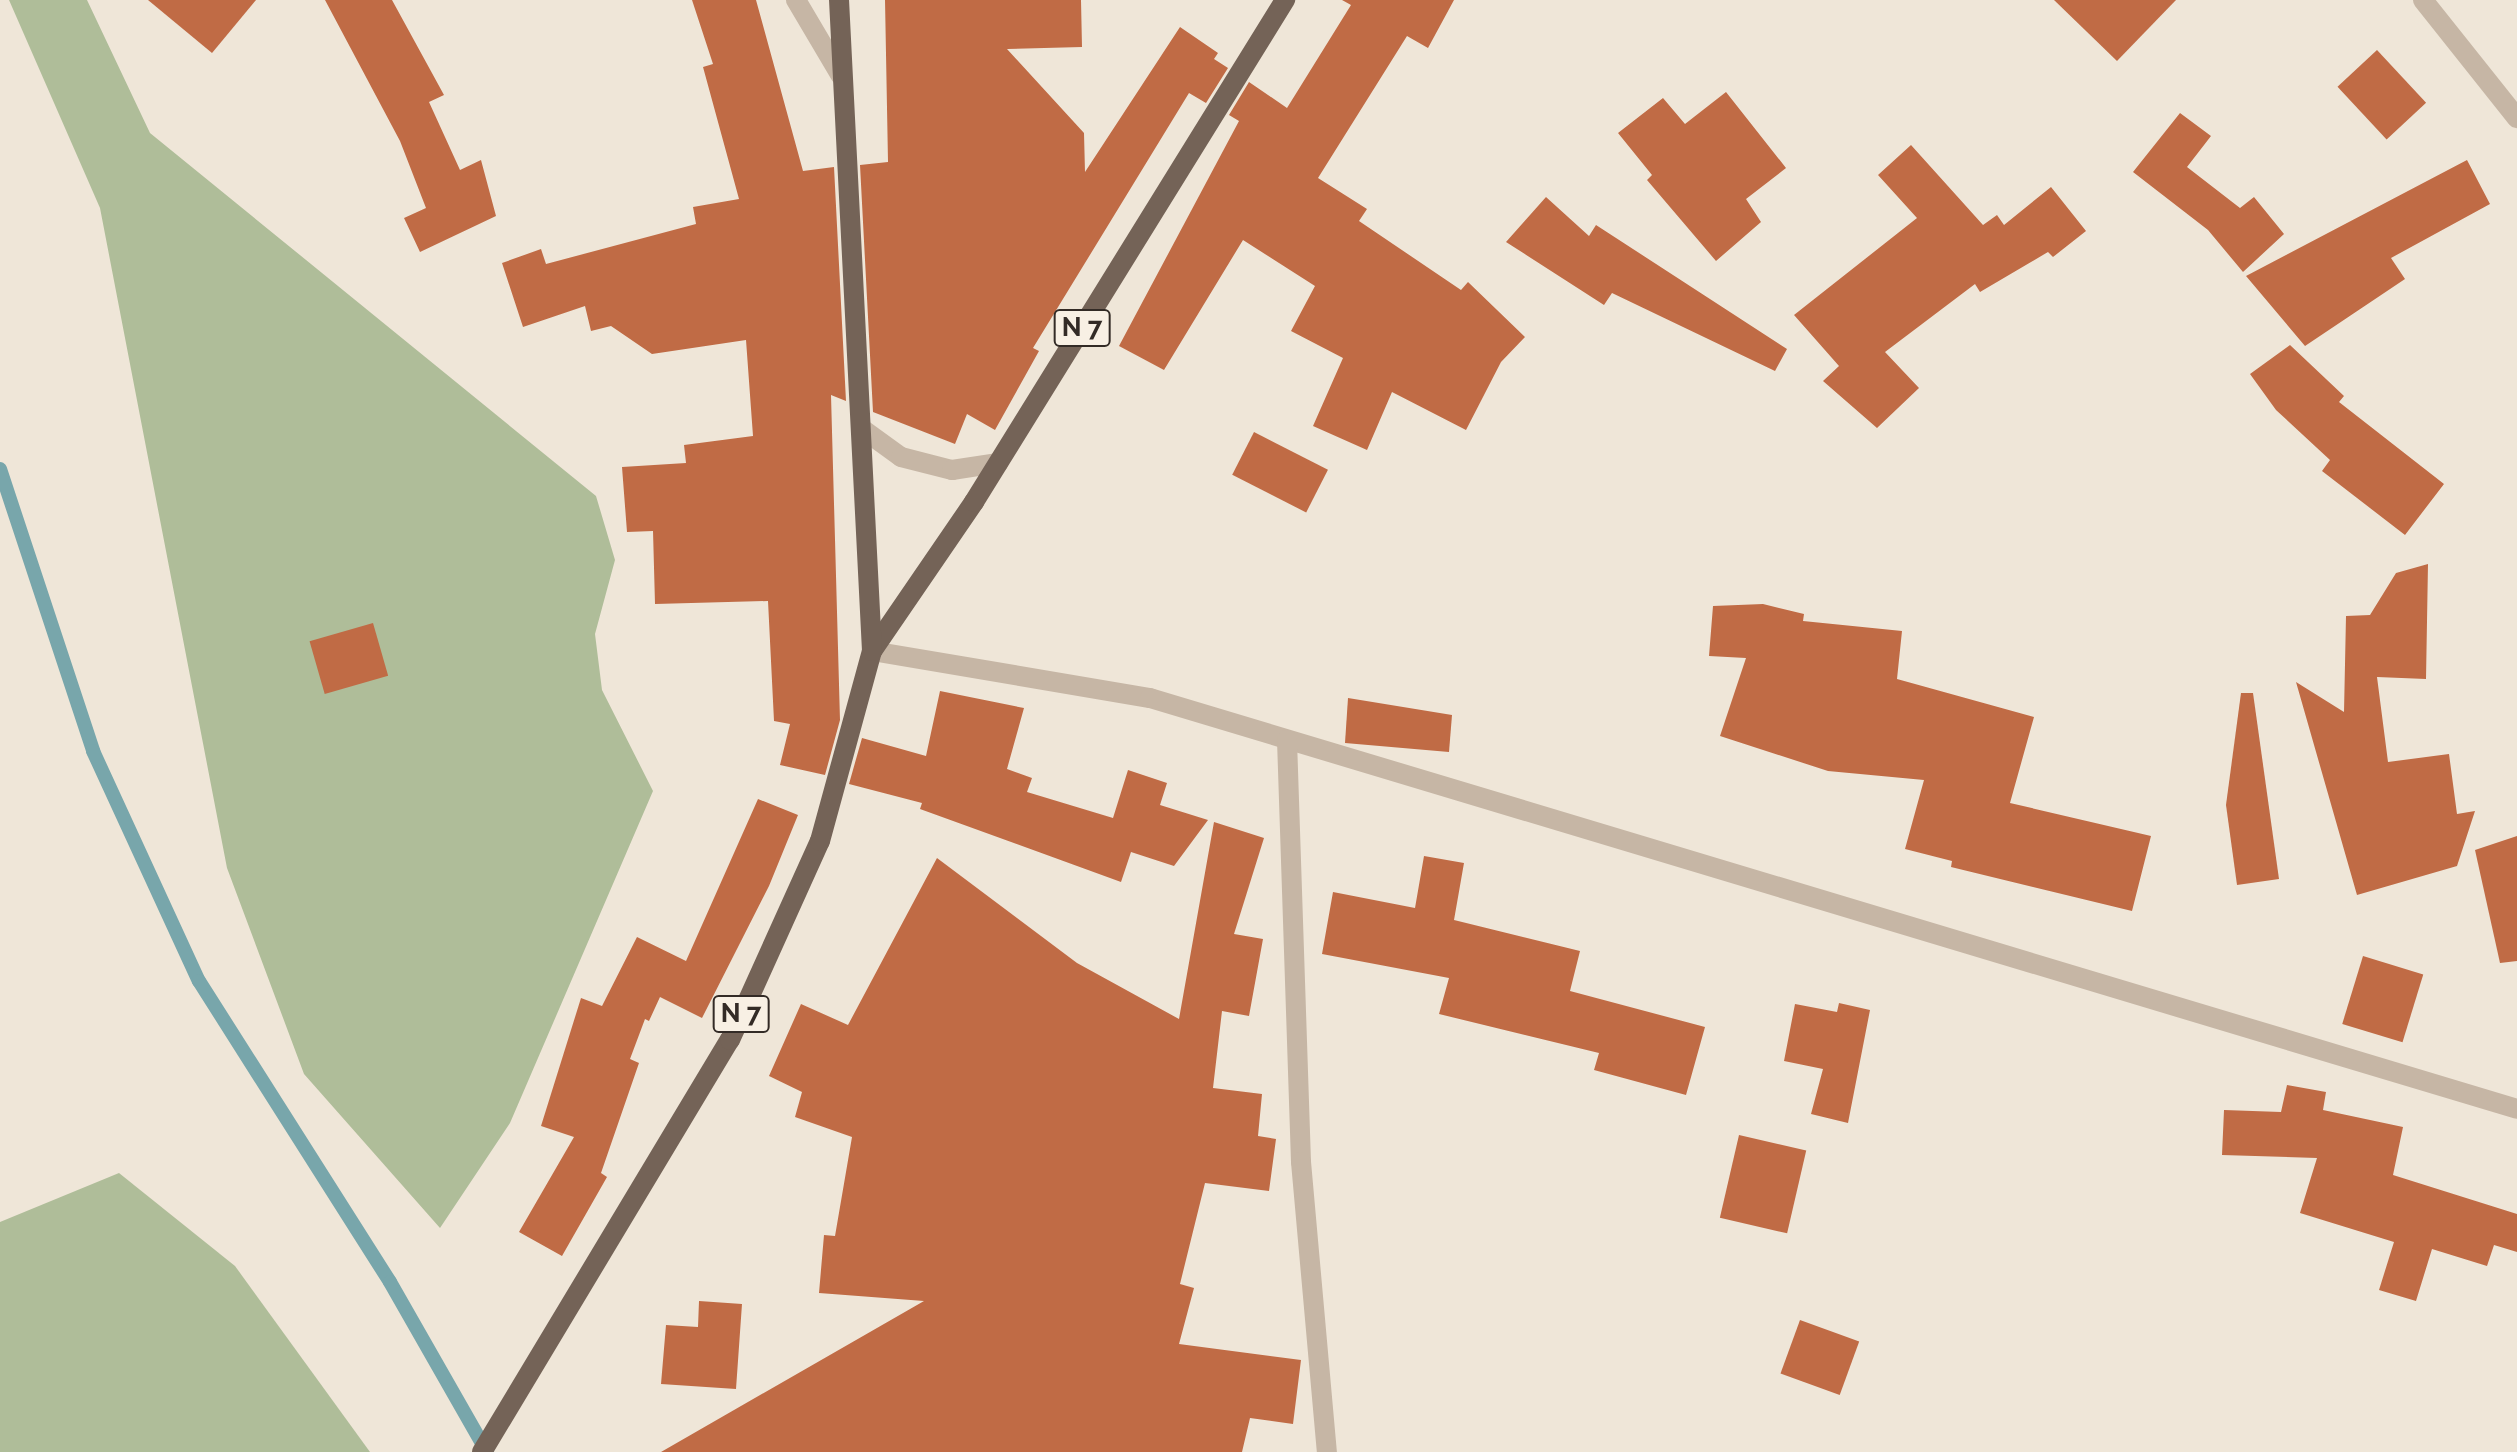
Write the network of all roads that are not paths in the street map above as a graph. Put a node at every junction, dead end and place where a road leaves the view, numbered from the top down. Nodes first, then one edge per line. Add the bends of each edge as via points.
1 (796, 0) edge
2 (839, 0) edge
3 (1285, 0) edge
4 (2423, 0) edge
5 (841, 76) junction
6 (2517, 118) edge
7 (861, 428) junction
8 (998, 463) junction
9 (872, 651) junction
10 (1287, 740) junction
11 (2517, 1109) edge
12 (482, 1452) edge
13 (1327, 1452) edge

1 - 5 street
2 - 5 main road, N 7
3 - 8 main road, N 7
4 - 6 street
5 - 7 main road, N 7
7 - 8 street via 901,457 952,470
7 - 9 main road, N 7
8 - 9 main road, N 7
9 - 10 street via 1150,698
9 - 12 main road, N 7 via 820,841 730,1040
10 - 11 street
10 - 13 street via 1301,1162

